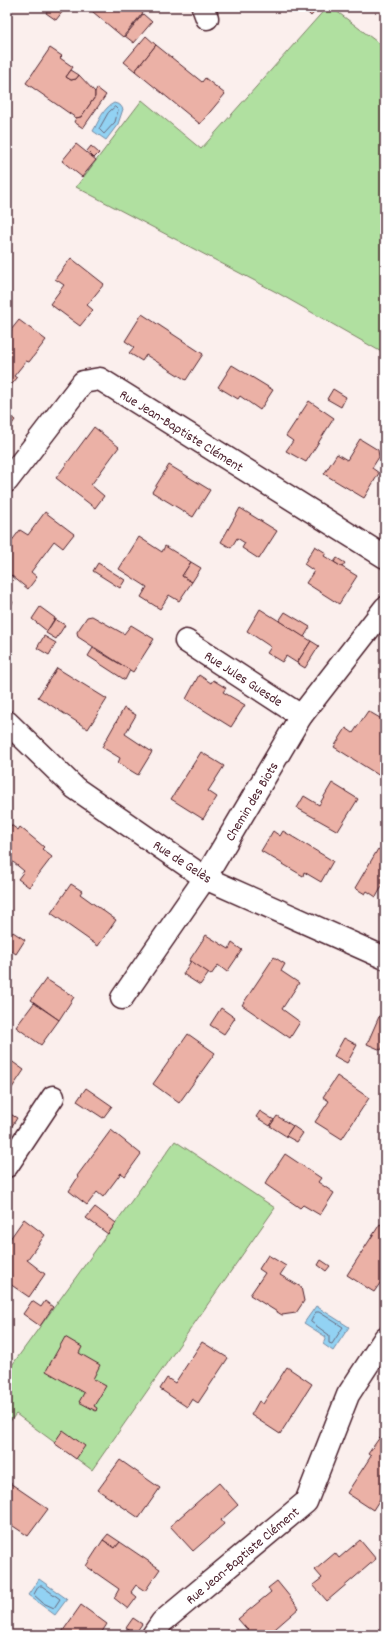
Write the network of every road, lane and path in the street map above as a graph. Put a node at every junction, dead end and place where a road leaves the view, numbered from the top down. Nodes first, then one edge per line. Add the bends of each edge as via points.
1 (7, 481) edge
2 (385, 557) edge
3 (385, 608) edge
4 (186, 641) dead end
5 (301, 716) junction
6 (7, 722) edge
7 (205, 878) junction
8 (385, 958) edge
9 (122, 998) dead end
10 (53, 1096) dead end
11 (7, 1166) edge
12 (385, 1338) edge
13 (153, 1635) edge

1 - 2 street, Rue Jean-Baptiste Clément via 83,382 100,379
3 - 5 street, Chemin des Biots
4 - 5 street, Rue Jules Guesde
5 - 7 street, Chemin des Biots
6 - 7 street, Rue de Gelès via 75,788
7 - 8 street, Rue de Gelès
7 - 9 street, Chemin des Biots
10 - 11 street
12 - 13 street, Rue Jean-Baptiste Clément via 348,1395 306,1502 162,1622

